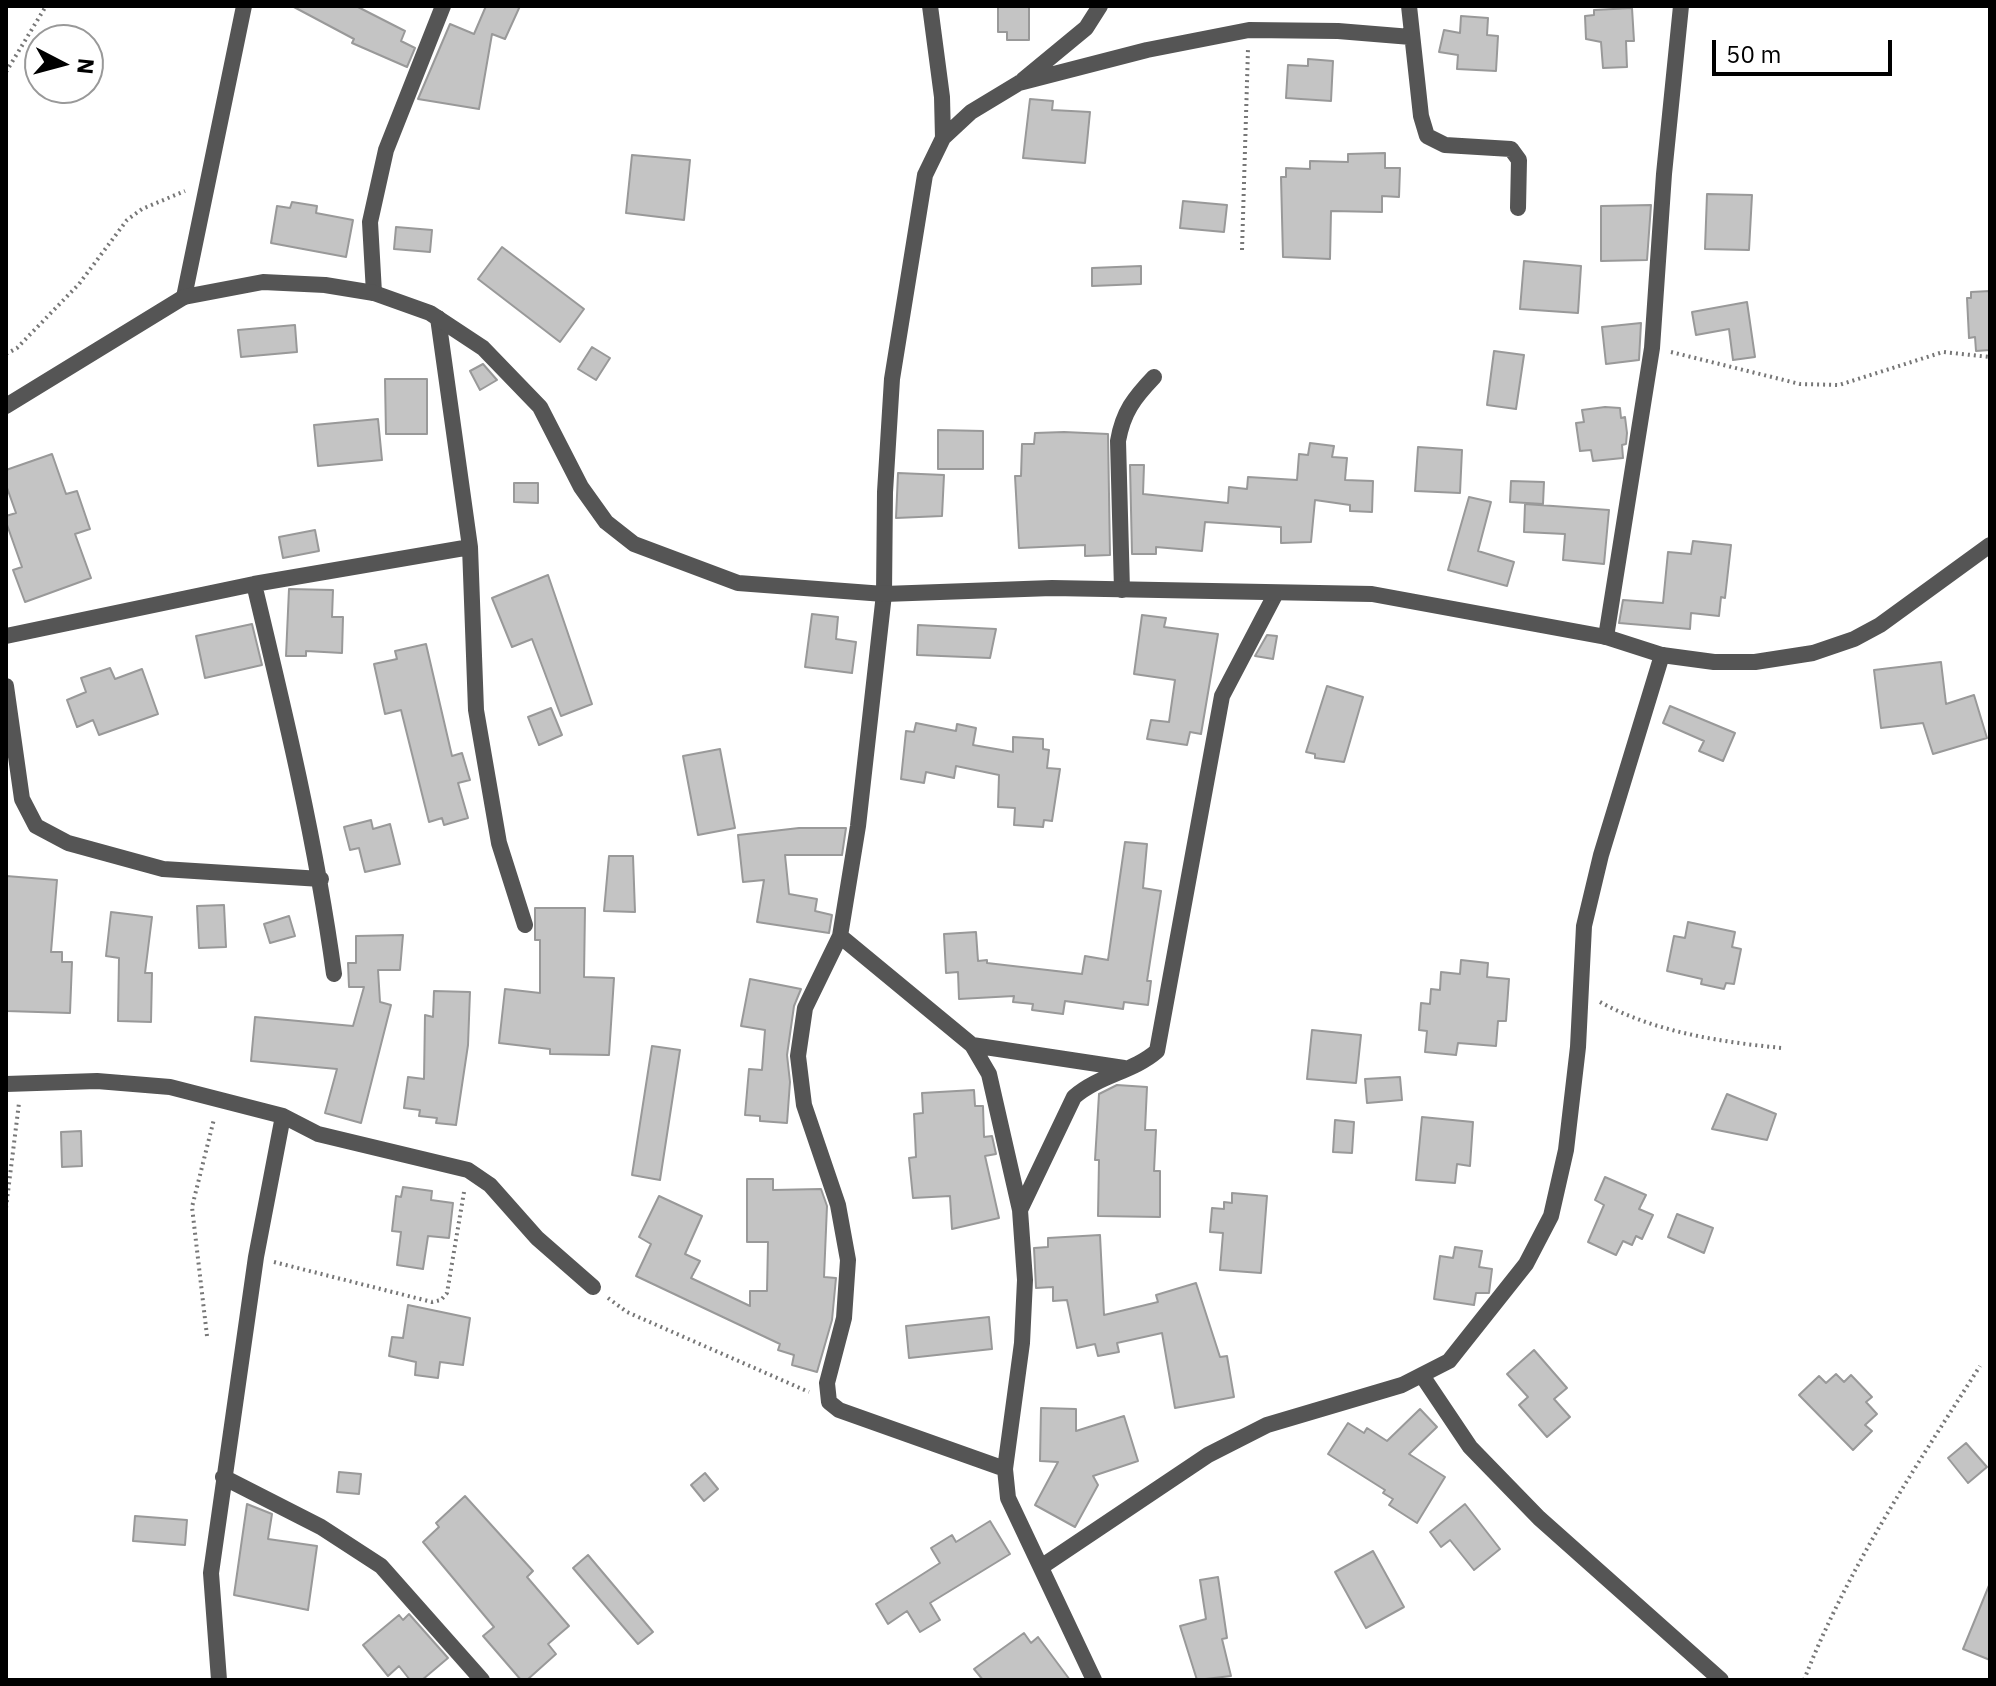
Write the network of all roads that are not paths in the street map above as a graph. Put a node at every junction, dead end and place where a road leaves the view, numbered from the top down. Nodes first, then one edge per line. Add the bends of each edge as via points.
1 (244, 6) edge
2 (443, 6) edge
3 (930, 6) edge
4 (1100, 6) edge
5 (1409, 6) edge
6 (1681, 6) edge
7 (1411, 37) junction
8 (1019, 83) junction
9 (943, 138) junction
10 (1518, 208) dead end
11 (374, 293) junction
12 (184, 297) junction
13 (438, 318) junction
14 (1154, 377) dead end
15 (6, 406) edge
16 (1990, 545) edge
17 (470, 547) junction
18 (254, 584) junction
19 (1122, 590) junction
20 (1276, 593) junction
21 (884, 594) junction
22 (6, 636) edge
23 (1606, 637) junction
24 (1662, 655) junction
25 (6, 686) edge
26 (321, 879) junction
27 (525, 925) dead end
28 (840, 936) junction
29 (334, 974) dead end
30 (972, 1045) junction
31 (1126, 1068) junction
32 (14, 1084) edge
33 (283, 1116) junction
34 (1020, 1210) junction
35 (593, 1287) road end
36 (1423, 1377) junction
37 (1005, 1469) junction
38 (223, 1477) junction
39 (1041, 1567) junction
40 (219, 1680) edge
41 (482, 1680) edge
42 (1094, 1680) edge
43 (1721, 1680) edge

1 - 12 street
2 - 11 street via 386,150 370,222
3 - 9 street
4 - 8 street via 1086,28
5 - 7 street
6 - 23 street via 1652,348
7 - 8 street via 1249,30
7 - 10 street via 1427,136 1445,145 1511,149 1519,160
8 - 9 street via 971,112
9 - 21 street via 925,175 892,379
11 - 12 street via 263,282
11 - 13 street
12 - 15 street
13 - 17 street
13 - 21 street via 483,348 540,407 606,522 634,544 738,583
14 - 19 street via 1121,419
16 - 24 street via 1880,625 1813,653 1755,662
17 - 18 street
17 - 27 street via 476,710 499,843
18 - 22 street
18 - 26 street
19 - 20 street
19 - 21 street
20 - 23 street via 1372,594
20 - 31 street via 1222,696 1157,1051
21 - 28 street via 864,783
23 - 24 street
24 - 36 street via 1584,926 1566,1150 1551,1216 1526,1264 1488,1313 1449,1361
25 - 26 street via 22,799 36,826 68,843 163,869
26 - 29 street
28 - 30 street
28 - 37 street via 805,1008 798,1056 804,1105 838,1205 848,1260 844,1318 827,1383 829,1402
30 - 31 street
30 - 34 street via 989,1074
31 - 34 street via 1089,1083 1074,1097
32 - 33 street via 97,1081 170,1087
33 - 35 street via 318,1134 468,1170 490,1185 537,1238
33 - 38 street
34 - 37 street via 1022,1343
36 - 39 street via 1255,1431 1208,1455
36 - 43 street via 1470,1447 1539,1518
37 - 39 street via 1008,1498
38 - 40 street via 211,1573
38 - 41 street via 321,1527 381,1566
39 - 42 street

